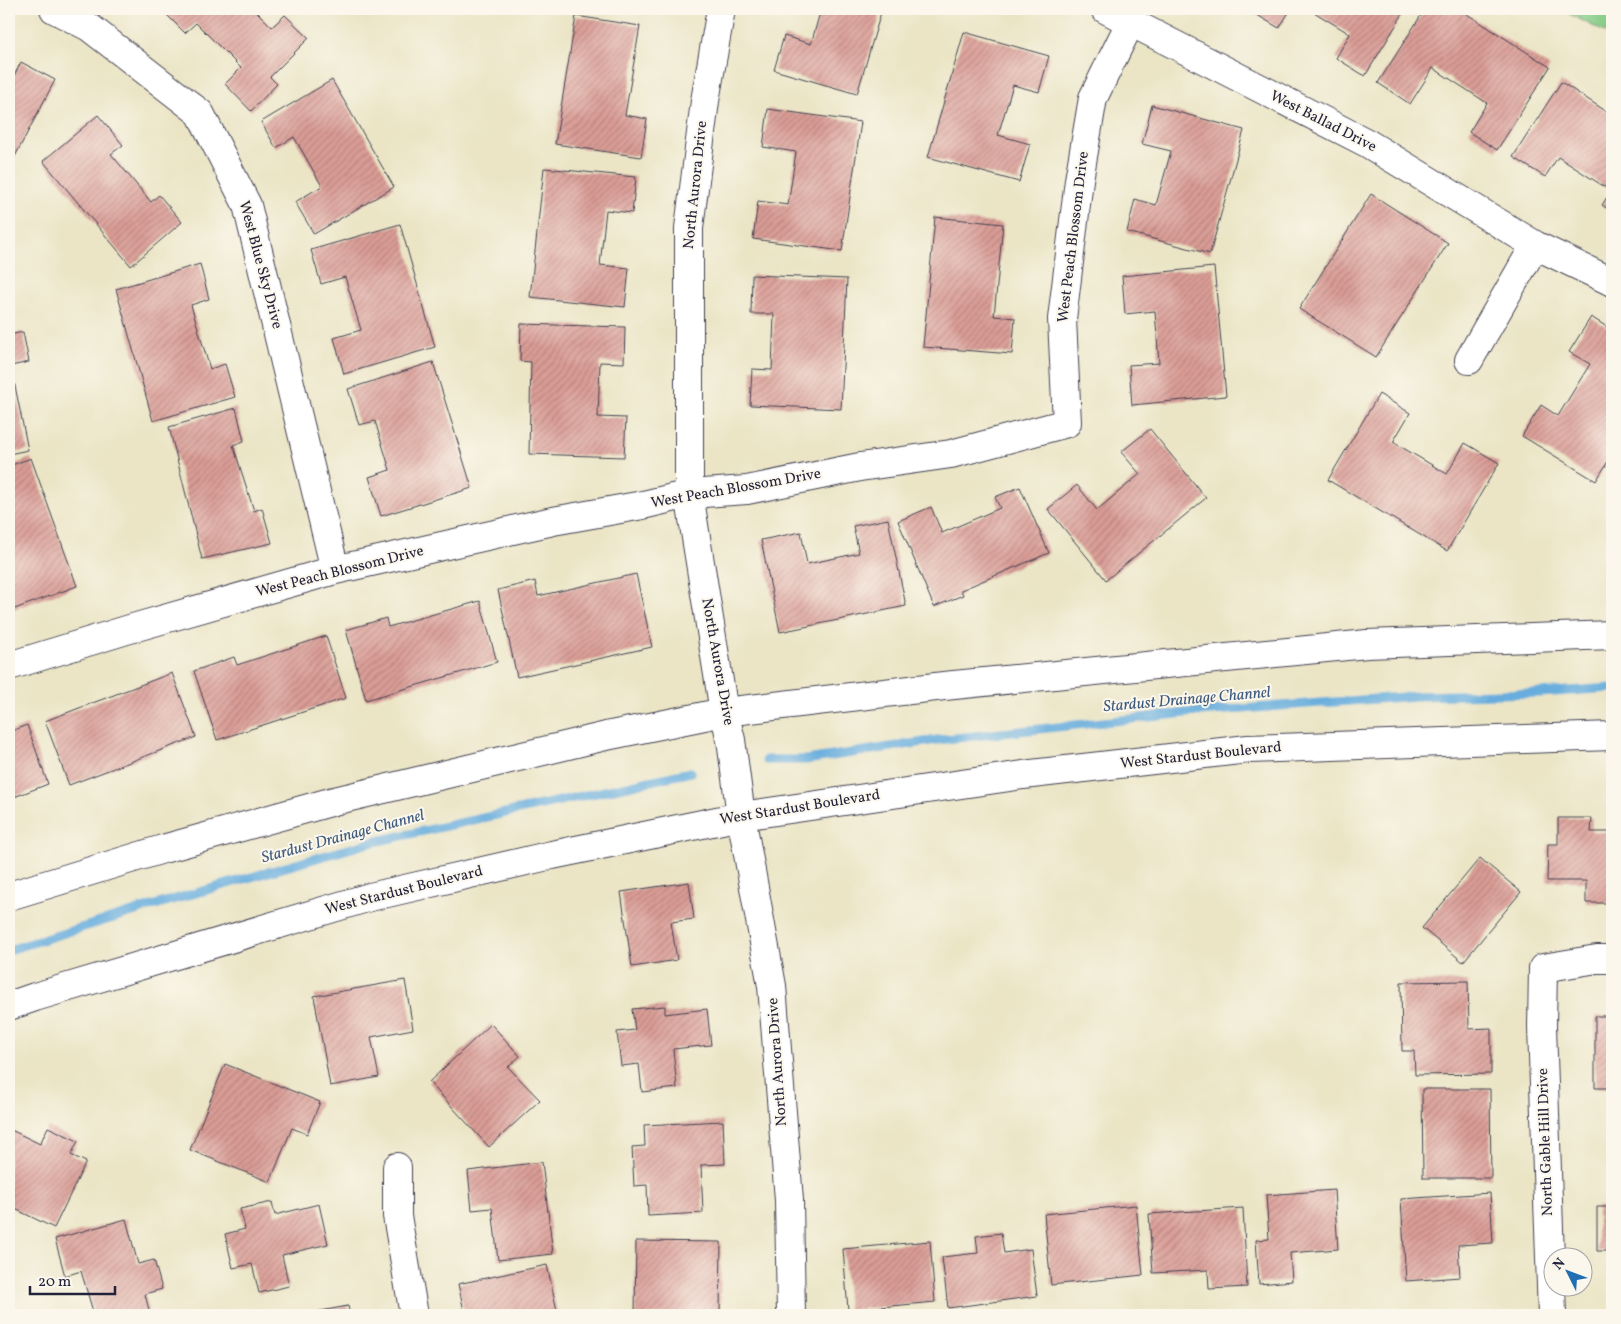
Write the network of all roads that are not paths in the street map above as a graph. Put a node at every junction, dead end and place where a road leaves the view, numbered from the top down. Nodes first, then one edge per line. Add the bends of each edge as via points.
1 (54, 9) edge
2 (722, 9) edge
3 (1105, 9) edge
4 (1130, 23) junction
5 (1535, 245) junction
6 (1612, 282) edge
7 (1469, 360) dead end
8 (689, 494) junction
9 (335, 570) junction
10 (1612, 635) edge
11 (9, 666) edge
12 (724, 712) junction
13 (1612, 736) edge
14 (740, 804) junction
15 (9, 896) edge
16 (1612, 959) edge
17 (9, 1006) edge
18 (396, 1167) dead end
19 (414, 1315) edge
20 (792, 1315) edge
21 (1552, 1315) edge

1 - 9 street, West Blue Sky Drive via 89,27 200,113 247,205
2 - 8 street, North Aurora Drive via 705,101 689,228
3 - 4 street, West Ballad Drive
4 - 5 street, West Ballad Drive via 1366,143
4 - 8 street, West Peach Blossom Drive via 1093,98 1079,180 1062,318 1068,423 951,454 860,466 747,490
5 - 6 street, West Ballad Drive
5 - 7 street
8 - 9 street, West Peach Blossom Drive
8 - 12 street, North Aurora Drive
9 - 11 street, West Peach Blossom Drive
10 - 12 street via 1367,644 944,686
12 - 14 street, North Aurora Drive
12 - 15 street via 606,736 334,801
13 - 14 street, West Stardust Boulevard via 1248,749
14 - 17 street, West Stardust Boulevard via 552,855 370,897
14 - 20 street, North Aurora Drive via 772,986 789,1200
16 - 21 street, North Gable Hill Drive via 1597,958 1543,968 1542,1027
18 - 19 street via 397,1216

